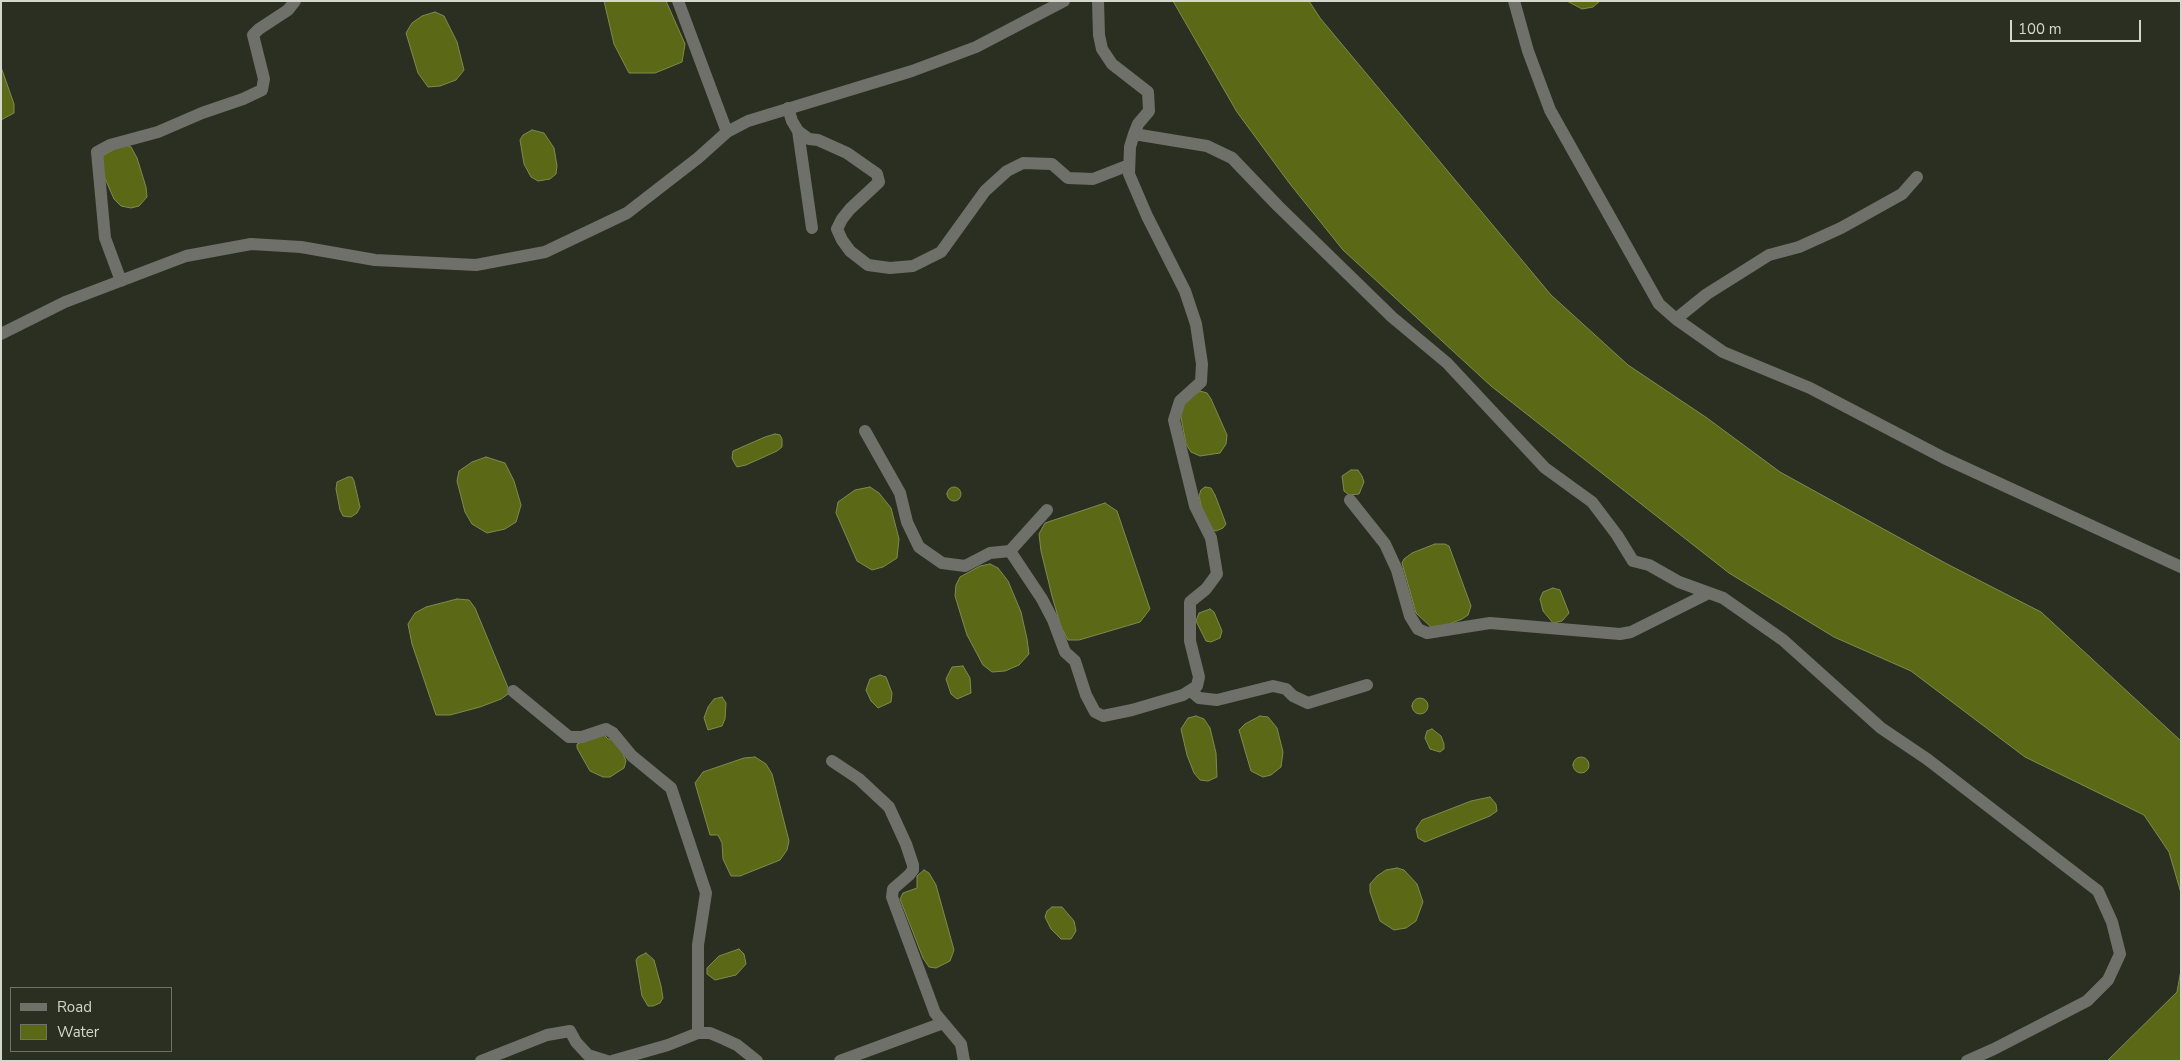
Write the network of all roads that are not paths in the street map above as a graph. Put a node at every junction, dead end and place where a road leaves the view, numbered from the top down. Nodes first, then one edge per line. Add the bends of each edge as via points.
1 (295, 1) edge
2 (678, 1) edge
3 (1064, 1) edge
4 (1098, 1) edge
5 (1514, 1) edge
6 (788, 108) junction
7 (798, 131) junction
8 (727, 132) junction
9 (1134, 134) junction
10 (1129, 165) junction
11 (1917, 177) dead end
12 (812, 228) dead end
13 (121, 281) junction
14 (1676, 319) junction
15 (1, 334) edge
16 (865, 431) dead end
17 (1350, 500) dead end
18 (1047, 510) dead end
19 (1010, 551) junction
20 (2181, 566) edge
21 (1709, 593) junction
22 (1367, 685) dead end
23 (514, 691) dead end
24 (1191, 691) junction
25 (832, 762) dead end
26 (943, 1023) junction
27 (698, 1033) junction
28 (481, 1061) edge
29 (607, 1061) edge
30 (612, 1061) edge
31 (757, 1061) edge
32 (840, 1061) edge
33 (964, 1061) edge
34 (1967, 1061) edge

1 - 13 street via 253,36 262,69 262,90 158,132 110,145 97,152 105,238
2 - 8 street
3 - 6 street via 976,47 912,71
4 - 9 street via 1102,49 1112,64 1148,92 1149,110
5 - 14 street via 1550,110 1659,304
6 - 7 street
6 - 8 street via 748,121
7 - 10 street via 809,139 847,153 877,174 879,182 850,209 837,230 850,251 868,264 890,268 913,266 941,252 985,191 1007,171 1023,163 1052,164 1068,178 1093,179
7 - 12 street
8 - 13 street via 627,213 546,252 476,265 375,260 301,247 252,244 186,256
9 - 10 street
9 - 21 street via 1207,146 1232,158 1373,299 1447,363 1545,468 1592,502 1632,562 1648,565 1679,582
10 - 24 street via 1129,174 1143,208 1185,291 1196,324 1202,364 1201,382 1180,401 1174,420 1195,506 1211,538 1217,574 1190,602 1190,641 1199,677
11 - 14 street via 1902,194 1855,221 1799,246 1769,255 1707,294
13 - 15 street via 66,302
14 - 20 street via 1723,352 1810,388 1944,458
16 - 19 street via 900,493 907,522 919,547 942,563 964,566 990,553
17 - 21 street via 1385,544 1397,570 1410,616 1418,629 1428,633 1490,623 1620,634 1631,632
18 - 19 street
19 - 24 street via 1042,599 1064,652 1075,661 1095,712 1103,716
21 - 34 street via 1723,598 1783,640 1881,728 1927,758 2098,891 2112,922 2120,954 2108,980 2086,1001
22 - 24 street via 1308,703 1286,689 1273,686 1217,700 1199,698
23 - 27 street via 569,738 606,729 613,733 632,756 671,788 706,893 698,945
25 - 26 street via 858,778 889,807 906,844 913,870 894,889 892,897 931,1004
26 - 32 street
26 - 33 street via 961,1044
27 - 30 street
27 - 31 street via 710,1033 738,1045
28 - 29 street via 547,1035 570,1031 588,1055

